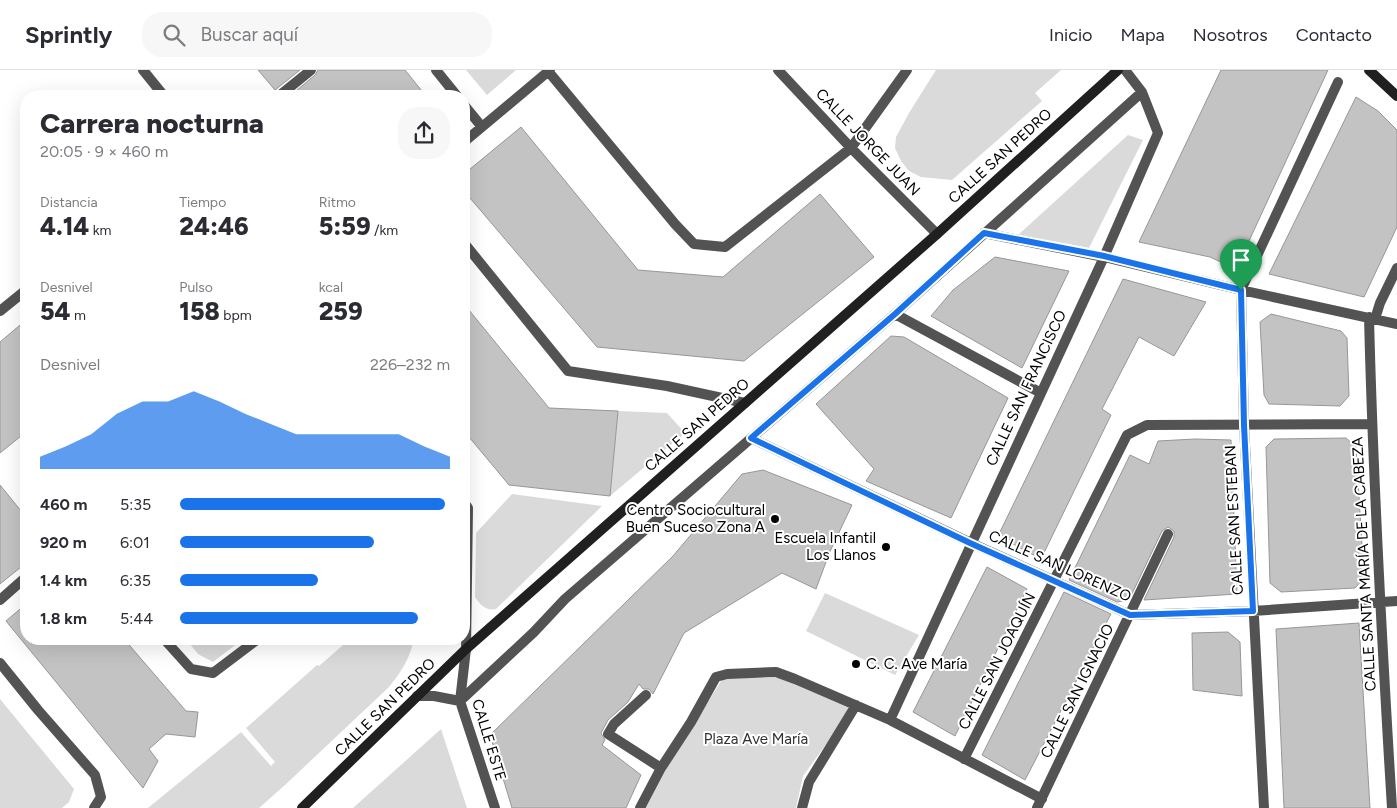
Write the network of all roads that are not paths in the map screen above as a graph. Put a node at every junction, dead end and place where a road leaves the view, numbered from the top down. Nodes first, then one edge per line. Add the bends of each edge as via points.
1 (143, 70) edge
2 (312, 70) edge
3 (436, 70) edge
4 (778, 70) edge
5 (907, 70) edge
6 (1118, 70) edge
7 (1125, 70) edge
8 (1370, 70) edge
9 (549, 71) edge
10 (1338, 82) dead end
11 (159, 90) edge
12 (287, 90) edge
13 (452, 90) edge
14 (1142, 92) junction
15 (1397, 96) edge
16 (470, 112) edge
17 (482, 127) junction
18 (470, 137) edge
19 (851, 148) junction
20 (984, 233) junction
21 (937, 234) junction
22 (470, 250) edge
23 (1104, 256) junction
24 (1397, 268) edge
25 (1241, 290) junction
26 (20, 295) edge
27 (0, 311) edge
28 (895, 314) junction
29 (1372, 318) junction
30 (1397, 324) edge
31 (1041, 393) junction
32 (745, 402) junction
33 (1372, 424) junction
34 (1244, 425) junction
35 (751, 438) junction
36 (1168, 534) dead end
37 (970, 543) junction
38 (1054, 581) junction
39 (20, 582) edge
40 (0, 600) edge
41 (1397, 601) edge
42 (1380, 602) junction
43 (1253, 611) junction
44 (1130, 615) junction
45 (169, 645) edge
46 (250, 645) edge
47 (466, 645) edge
48 (466, 649) junction
49 (0, 663) edge
50 (646, 695) dead end
51 (417, 696) junction
52 (460, 701) junction
53 (856, 705) junction
54 (890, 720) junction
55 (964, 759) junction
56 (661, 768) junction
57 (1040, 804) edge
58 (94, 808) edge
59 (302, 808) edge
60 (495, 808) edge
61 (640, 808) edge
62 (802, 808) edge
63 (1264, 808) edge
64 (1392, 808) edge

1 - 11 street
2 - 12 street
3 - 13 street
4 - 19 street, CALLE JORGE JUAN
5 - 19 street
6 - 21 main road, CALLE SAN PEDRO
7 - 14 street, CALLE SAN FRANCISCO
8 - 15 main road
9 - 17 street
9 - 19 street via 694,244 725,247
10 - 25 street
14 - 20 street
14 - 23 street, CALLE SAN FRANCISCO via 1158,133
16 - 17 street
17 - 18 street
19 - 21 street, CALLE JORGE JUAN
20 - 23 street
20 - 28 street
21 - 32 main road, CALLE SAN PEDRO
22 - 32 street via 568,370
23 - 25 street
23 - 31 street, CALLE SAN FRANCISCO
24 - 29 street
25 - 29 street
25 - 34 street, CALLE SAN ESTEBAN
26 - 27 street
28 - 31 street
28 - 35 street
29 - 30 street
29 - 33 street, CALLE SANTA MARÍA DE LA CABEZA
31 - 37 street, CALLE SAN FRANCISCO
32 - 48 main road, CALLE SAN PEDRO
33 - 34 street
33 - 42 street, CALLE SANTA MARÍA DE LA CABEZA
34 - 38 street, CALLE SAN JOAQUÍN via 1147,425 1127,435
34 - 43 street, CALLE SAN ESTEBAN
35 - 37 street, CALLE SAN LORENZO
35 - 52 street via 565,599
36 - 44 street, CALLE SAN IGNACIO
37 - 38 street, CALLE SAN LORENZO
37 - 54 street, CALLE SAN FRANCISCO
38 - 44 street, CALLE SAN LORENZO
38 - 55 street, CALLE SAN JOAQUÍN
39 - 40 street
41 - 42 street, CALLE SAN LORENZO
42 - 43 street, CALLE SAN LORENZO
42 - 64 street, CALLE SANTA MARÍA DE LA CABEZA
43 - 44 street, CALLE SAN LORENZO
43 - 63 street, CALLE SAN ESTEBAN
44 - 57 street, CALLE SAN IGNACIO
45 - 46 street via 191,669 213,672
47 - 48 street, CALLE ESTE
48 - 51 main road, CALLE SAN PEDRO
48 - 52 street, CALLE ESTE
49 - 58 street via 95,775 101,797
50 - 56 street via 614,724 608,734
51 - 52 street
51 - 59 main road, CALLE SAN PEDRO
52 - 60 street, CALLE ESTE
53 - 54 street
53 - 56 street via 776,672 716,677
53 - 62 street via 810,782
54 - 55 street
55 - 57 street
56 - 61 street

